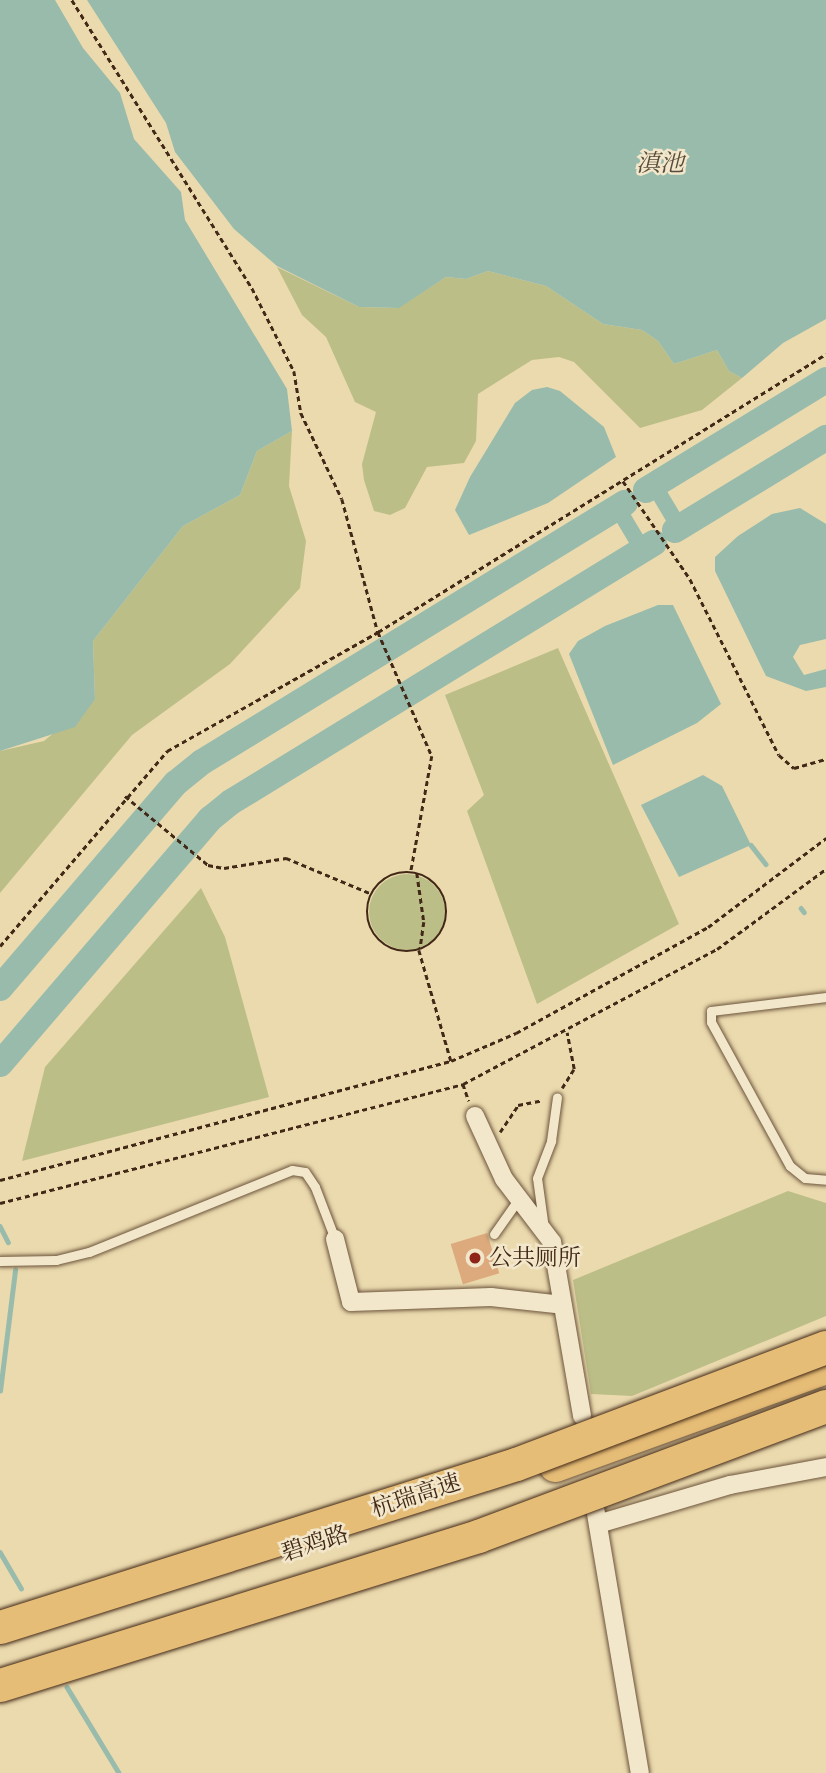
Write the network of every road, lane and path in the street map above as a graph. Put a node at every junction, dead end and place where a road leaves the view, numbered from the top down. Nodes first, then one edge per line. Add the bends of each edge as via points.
1 (72, 0) edge
2 (826, 354) edge
3 (623, 481) junction
4 (378, 632) junction
5 (826, 759) edge
6 (124, 796) junction
7 (826, 838) edge
8 (826, 869) edge
9 (411, 872) junction
10 (417, 873) junction
11 (372, 894) junction
12 (0, 946) edge
13 (419, 950) junction
14 (826, 997) edge
15 (567, 1032) junction
16 (451, 1061) junction
17 (557, 1097) junction
18 (475, 1116) joint
19 (0, 1180) edge
20 (826, 1180) edge
21 (518, 1200) junction
22 (0, 1203) edge
23 (494, 1234) dead end
24 (335, 1239) joint
25 (552, 1242) junction
26 (0, 1261) edge
27 (563, 1305) junction
28 (826, 1347) edge
29 (826, 1367) edge
30 (826, 1406) edge
31 (582, 1416) dead end
32 (826, 1421) edge
33 (826, 1467) edge
34 (594, 1502) dead end
35 (598, 1524) junction
36 (0, 1627) edge
37 (0, 1642) edge
38 (0, 1668) edge
39 (0, 1685) edge
40 (640, 1773) edge

1 - 4 path via 281,340 294,371 301,413 342,499
2 - 3 path
3 - 4 path
3 - 5 path via 690,579 779,755 794,768
4 - 6 path via 167,751
4 - 9 path via 432,756
6 - 11 path via 201,858 224,868 286,858 304,861
6 - 12 path
7 - 16 path via 708,926 516,1033
8 - 15 path via 717,949
9 - 10 path
9 - 11 path via 386,877
10 - 13 path via 424,922
10 - 13 path via 440,889 447,915 437,939
11 - 13 path via 367,916 380,941 396,950
13 - 16 path
14 - 20 lane via 711,1011 711,1022 790,1166 805,1178
15 - 17 path via 574,1069
15 - 22 path via 463,1084
16 - 19 path
17 - 18 path via 518,1105 497,1137
17 - 25 lane via 551,1140 537,1178 540,1214
18 - 21 street
21 - 23 lane
21 - 25 street
24 - 26 lane via 316,1187 305,1172 292,1170 89,1252 57,1260
24 - 27 street via 351,1302 491,1297
25 - 27 street
27 - 31 street
28 - 36 highway, 杭瑞高速, bridge via 528,1460
29 - 37 highway, 碧鸡路 via 575,1459
30 - 39 highway, bridge via 478,1535
32 - 38 highway, 碧鸡路 via 593,1486
33 - 35 street via 730,1485
34 - 35 street
35 - 40 street

